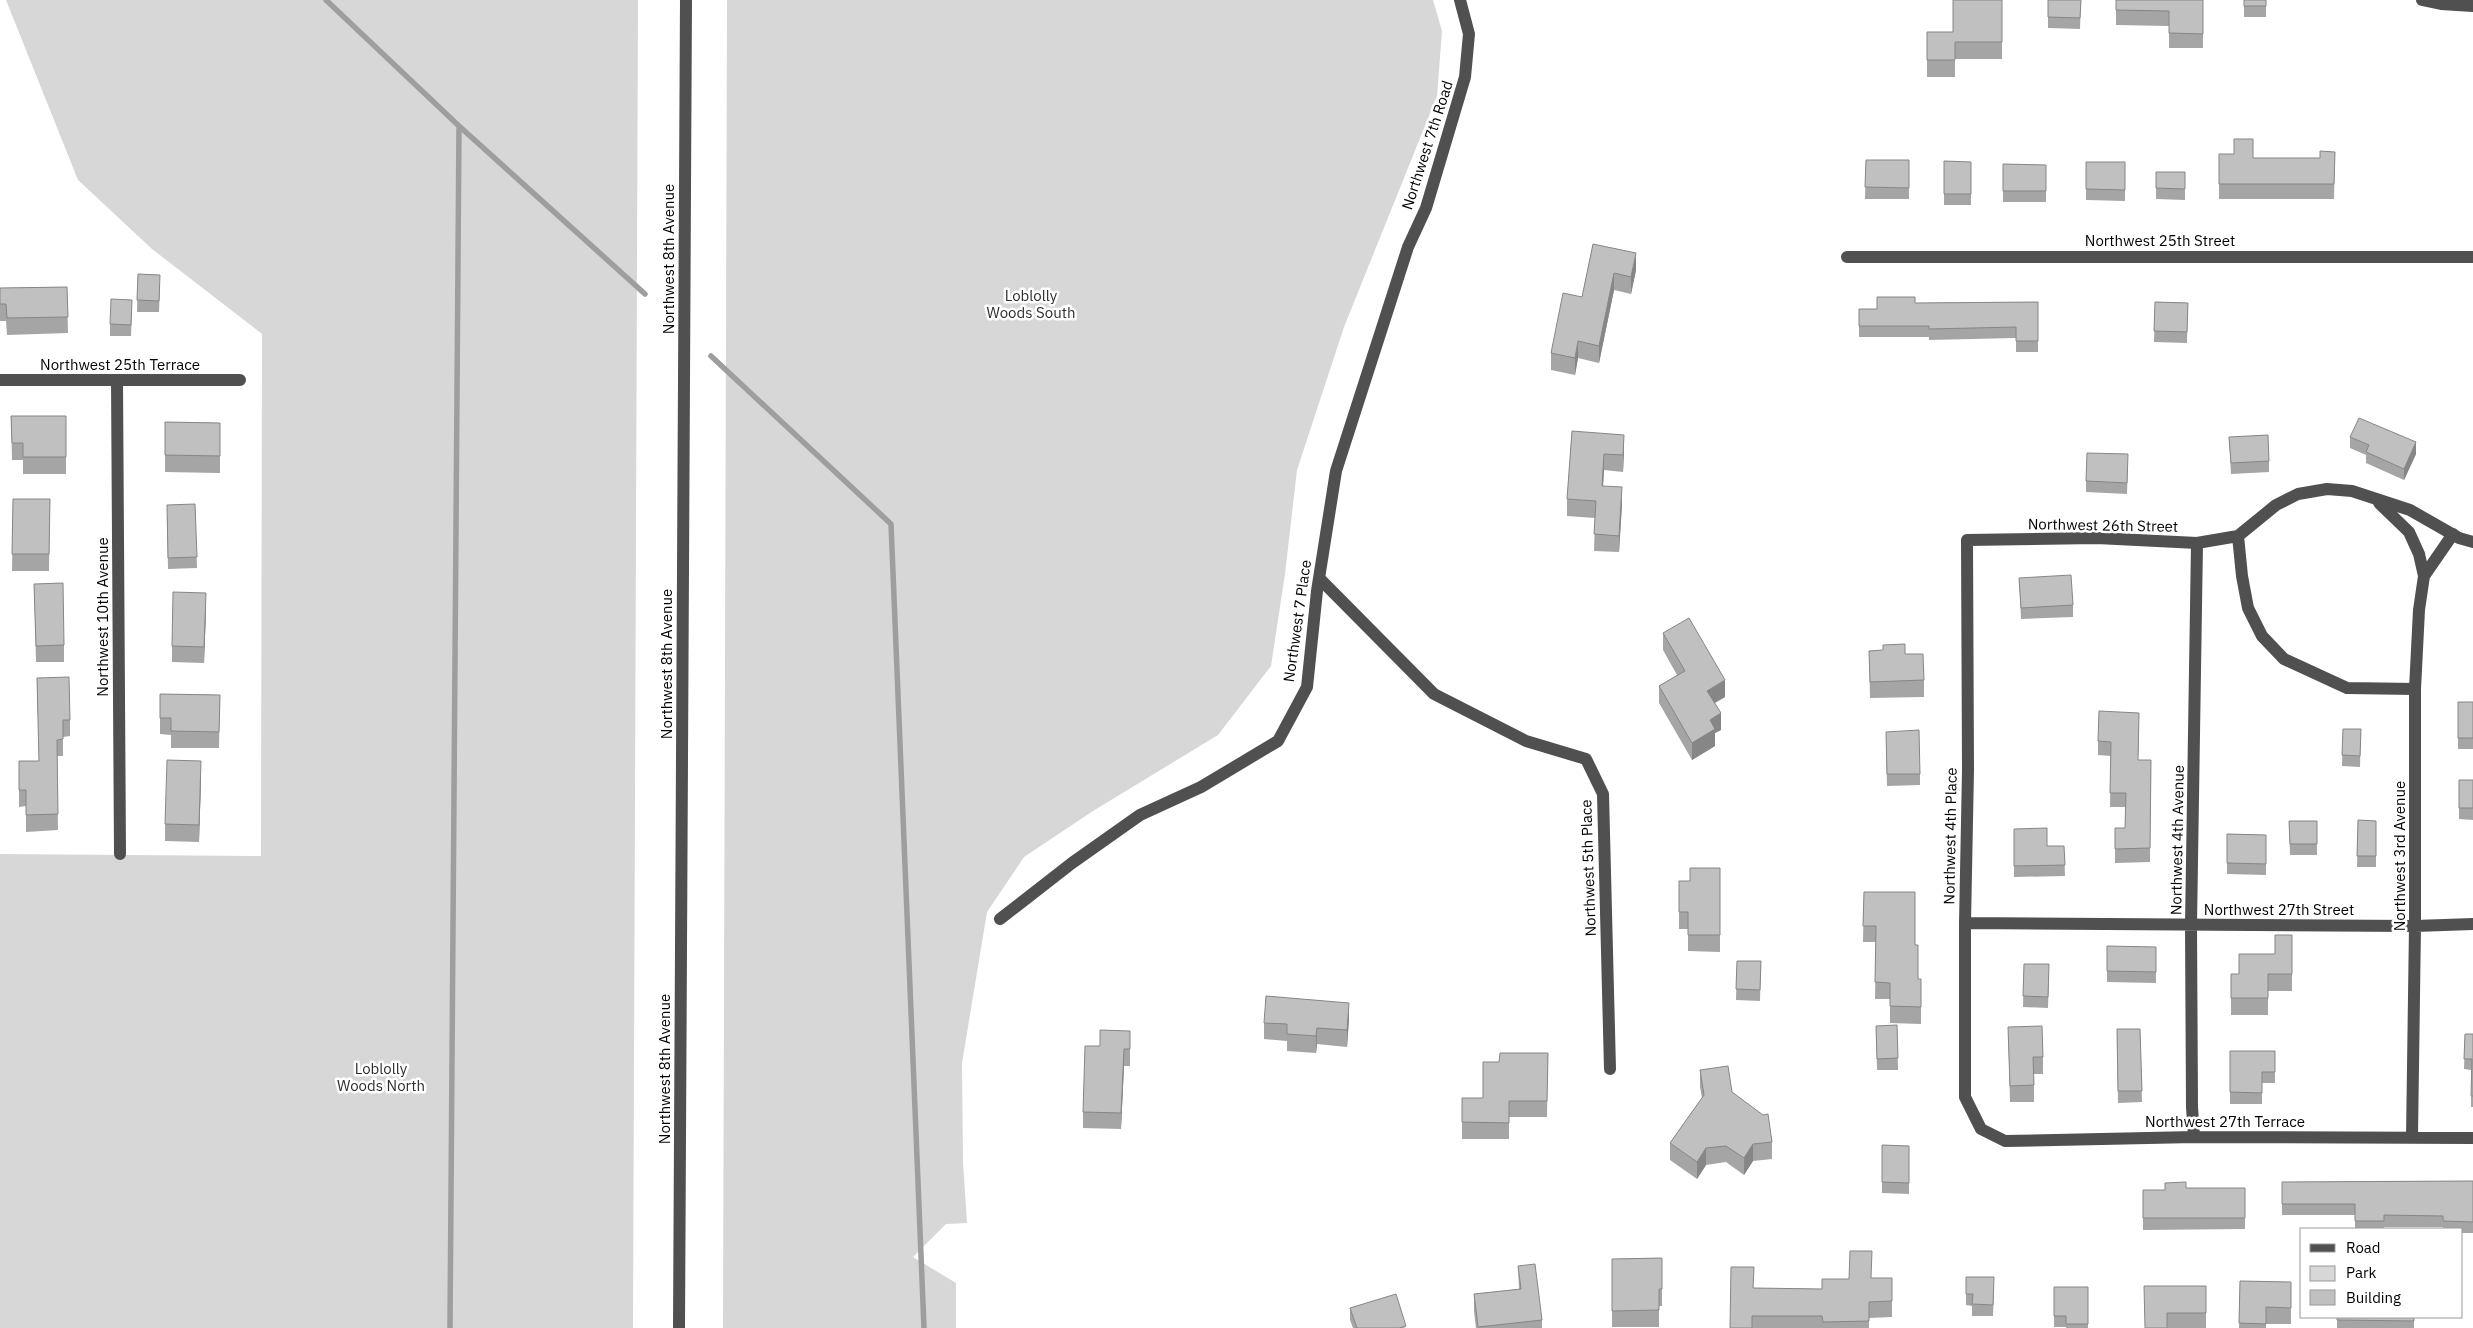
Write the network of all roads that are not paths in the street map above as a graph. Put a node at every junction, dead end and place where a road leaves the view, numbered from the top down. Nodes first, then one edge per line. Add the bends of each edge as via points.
1 (686, 0) edge
2 (1460, 0) edge
3 (2422, 0) edge
4 (2473, 6) edge
5 (1848, 257) dead end
6 (2473, 257) edge
7 (1382, 325) joint
8 (0, 380) edge
9 (117, 380) junction
10 (240, 380) dead end
11 (2374, 498) junction
12 (2453, 534) junction
13 (2238, 536) junction
14 (1967, 540) joint
15 (2473, 542) edge
16 (2197, 543) junction
17 (2424, 576) junction
18 (1319, 578) junction
19 (2415, 689) junction
20 (120, 854) dead end
21 (1000, 919) dead end
22 (1965, 923) junction
23 (2473, 924) edge
24 (2192, 925) junction
25 (2415, 926) junction
26 (1610, 1069) dead end
27 (1981, 1130) joint
28 (2194, 1136) junction
29 (2412, 1137) junction
30 (2473, 1138) edge
31 (679, 1328) edge

1 - 31 street, Northwest 8th Avenue
2 - 7 street, Northwest 7th Road via 1469,34 1465,77 1426,208 1408,247
3 - 4 street
5 - 6 street, Northwest 25th Street
7 - 18 street, Northwest 7 Place via 1336,471
8 - 9 street, Northwest 25th Terrace
9 - 10 street, Northwest 25th Terrace
9 - 20 street, Northwest 10th Avenue
11 - 12 street, Northwest 26th Street via 2410,510
11 - 13 street, Northwest 26th Street via 2352,490 2327,489 2298,494 2276,505
11 - 17 street, Northwest 26th Street via 2409,532
12 - 15 street, Northwest 26th Street
12 - 17 street
13 - 16 street, Northwest 26th Street
13 - 19 street via 2248,608 2262,636 2284,658 2347,688
14 - 16 street, Northwest 26th Street via 2097,538
14 - 22 street, Northwest 4th Place
16 - 24 street, Northwest 4th Avenue
17 - 19 street, Northwest 3rd Avenue
18 - 21 street, Northwest 7 Place via 1307,687 1278,741 1201,787 1140,816
18 - 26 street, Northwest 5th Place via 1434,694 1526,741 1586,759 1603,794
19 - 25 street, Northwest 3rd Avenue
22 - 24 street, Northwest 27th Street
22 - 27 street, Northwest 4th Place via 1965,1096
23 - 25 street, Northwest 27th Street
24 - 25 street, Northwest 27th Street
24 - 28 street, Northwest 4th Avenue
25 - 29 street, Northwest 3rd Avenue
27 - 28 street, Northwest 27th Terrace via 2005,1141
28 - 29 street, Northwest 27th Terrace
29 - 30 street, Northwest 27th Terrace

